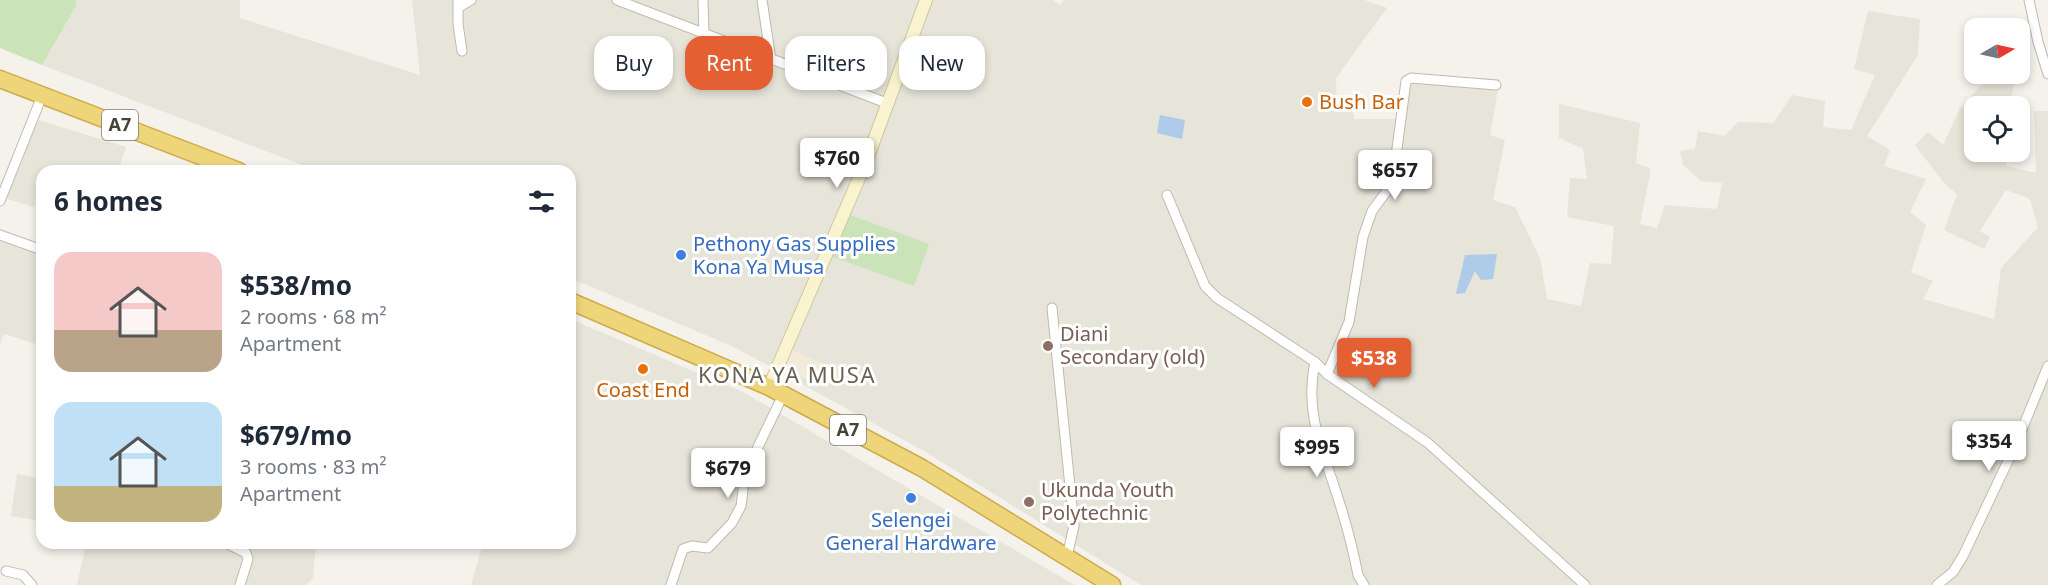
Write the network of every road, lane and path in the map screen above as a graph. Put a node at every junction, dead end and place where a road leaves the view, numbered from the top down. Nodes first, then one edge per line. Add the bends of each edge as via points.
1 (471, 0) edge
2 (617, 0) edge
3 (703, 0) edge
4 (762, 0) edge
5 (926, 0) edge
6 (2030, 0) edge
7 (458, 4) edge
8 (704, 35) joint
9 (767, 36) edge
10 (462, 51) dead end
11 (773, 61) edge
12 (2048, 74) edge
13 (0, 79) edge
14 (1496, 85) dead end
15 (42, 96) junction
16 (889, 104) junction
17 (223, 165) edge
18 (1167, 195) dead end
19 (0, 201) edge
20 (0, 235) edge
21 (36, 248) edge
22 (576, 304) edge
23 (1052, 308) dead end
24 (1315, 362) junction
25 (2048, 366) edge
26 (1327, 374) junction
27 (776, 391) junction
28 (238, 549) edge
29 (1067, 557) junction
30 (6, 571) dead end
31 (32, 585) edge
32 (240, 585) edge
33 (671, 585) edge
34 (1112, 585) edge
35 (1364, 585) edge
36 (1585, 585) edge
37 (1937, 585) edge

1 - 7 street
2 - 8 street
3 - 8 street
4 - 9 street
5 - 16 street
6 - 12 street
7 - 10 street
11 - 16 street
13 - 15 highway, A7
14 - 26 street via 1411,78 1406,81 1394,171 1363,237 1349,322
15 - 17 highway, A7
15 - 19 street
16 - 27 street
18 - 24 street via 1205,286 1217,298
20 - 21 street
22 - 27 highway, A7
23 - 29 street via 1074,526
24 - 26 street
24 - 35 street via 1310,405 1316,434
25 - 37 street via 1963,556 1953,572
26 - 36 street via 1428,443
27 - 29 highway, A7 via 922,468
27 - 33 street via 745,474 741,506 732,523 708,548 683,549
28 - 32 street via 248,559
29 - 34 highway, A7
30 - 31 street via 23,575

